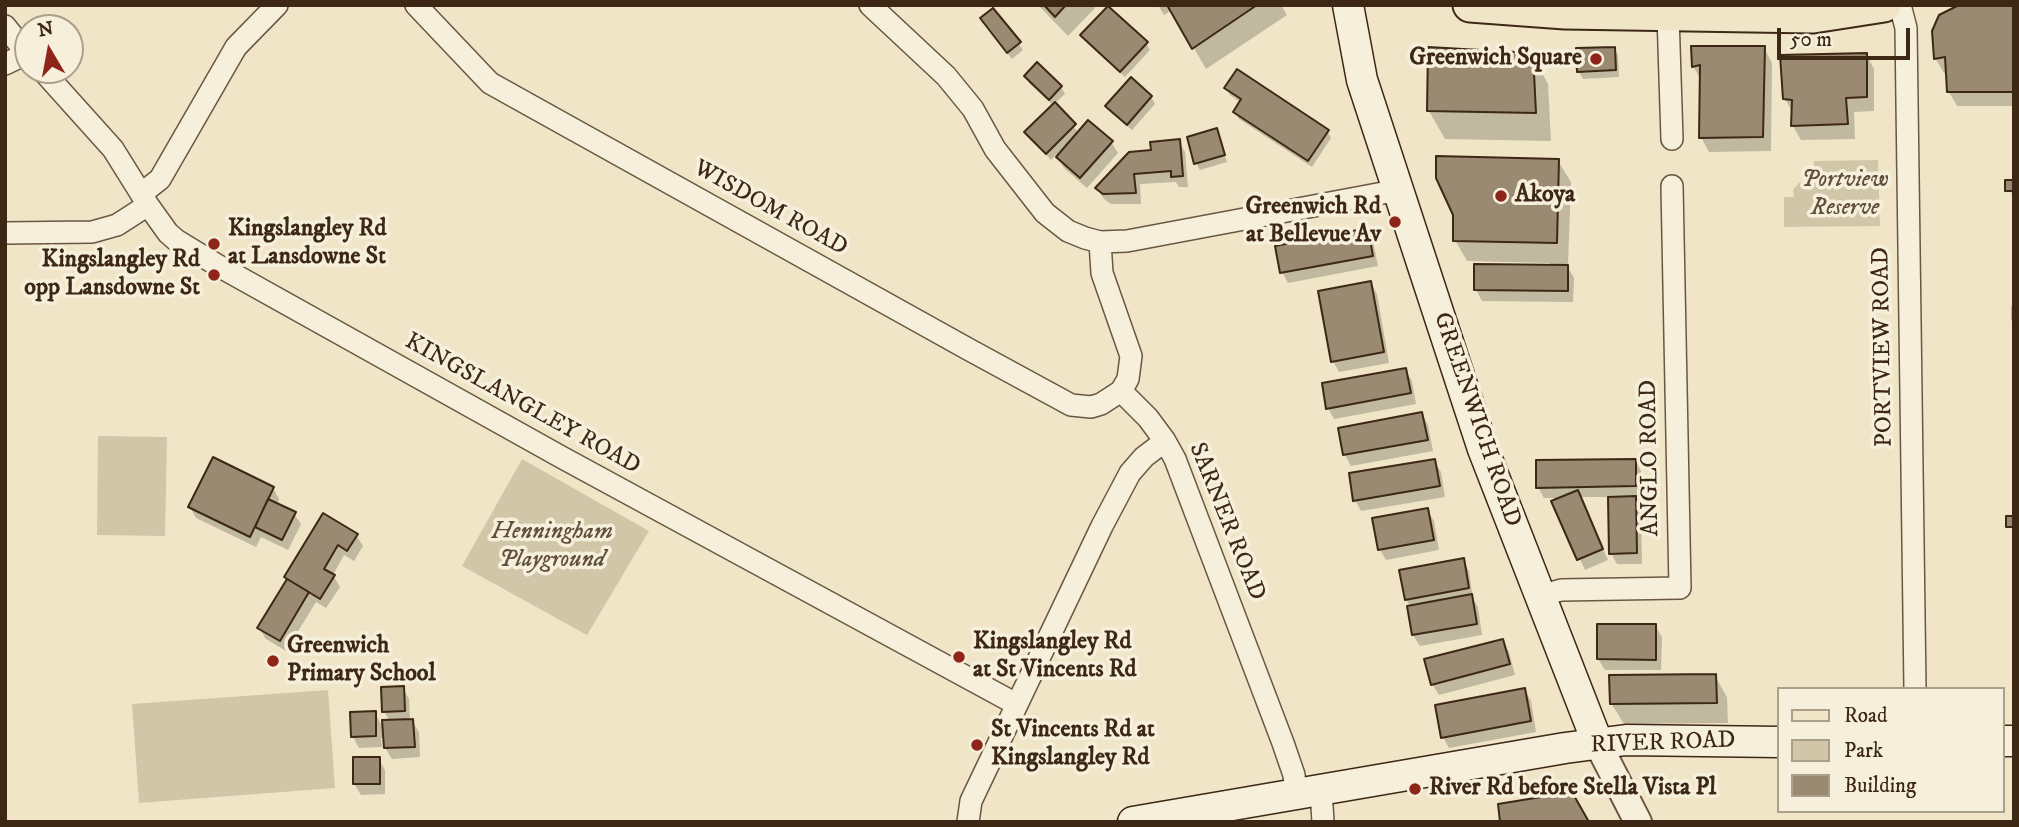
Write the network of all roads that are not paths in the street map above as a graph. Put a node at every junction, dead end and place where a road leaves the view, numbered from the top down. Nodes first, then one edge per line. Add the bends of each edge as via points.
1 (277, 5) edge
2 (416, 5) edge
3 (870, 5) edge
4 (1348, 5) edge
5 (1470, 5) edge
6 (1884, 5) edge
7 (1900, 5) edge
8 (1668, 15) junction
9 (55, 84) edge
10 (1672, 139) dead end
11 (1672, 186) dead end
12 (1399, 190) junction
13 (145, 200) junction
14 (5, 233) edge
15 (1100, 242) junction
16 (1121, 390) junction
17 (1165, 441) junction
18 (1540, 596) junction
19 (1915, 687) edge
20 (1016, 704) junction
21 (1778, 742) edge
22 (1598, 744) junction
23 (1309, 792) junction
24 (1165, 819) edge
25 (968, 822) edge
26 (1133, 822) edge
27 (1323, 822) edge
28 (1638, 822) edge

1 - 13 street via 236,47
2 - 16 street, WISDOM ROAD via 490,83 990,361 1071,405 1101,404
3 - 15 street via 946,76 1045,213 1068,231
4 - 12 main road, GREENWICH ROAD via 1362,79
5 - 8 main road
6 - 8 main road via 1813,16
7 - 19 street, PORTVIEW ROAD via 1906,28
8 - 10 street
9 - 13 street, KINGSLANGLEY ROAD via 113,149
11 - 18 street, ANGLO ROAD via 1680,588 1561,590
12 - 15 street via 1127,241
12 - 18 main road, GREENWICH ROAD via 1483,449
13 - 14 street via 117,225 92,232
13 - 20 street, KINGSLANGLEY ROAD via 167,233 217,265
15 - 16 street via 1102,273 1132,356
16 - 17 street, SARNER ROAD
17 - 20 street via 1130,473
17 - 23 street, SARNER ROAD via 1294,775
18 - 22 main road, GREENWICH ROAD
20 - 25 street via 971,801
21 - 22 main road, RIVER ROAD via 1634,740
22 - 23 main road, RIVER ROAD
22 - 28 street, GREENWICH ROAD
23 - 24 main road, RIVER ROAD
23 - 27 street, SARNER ROAD
24 - 26 main road, RIVER ROAD

